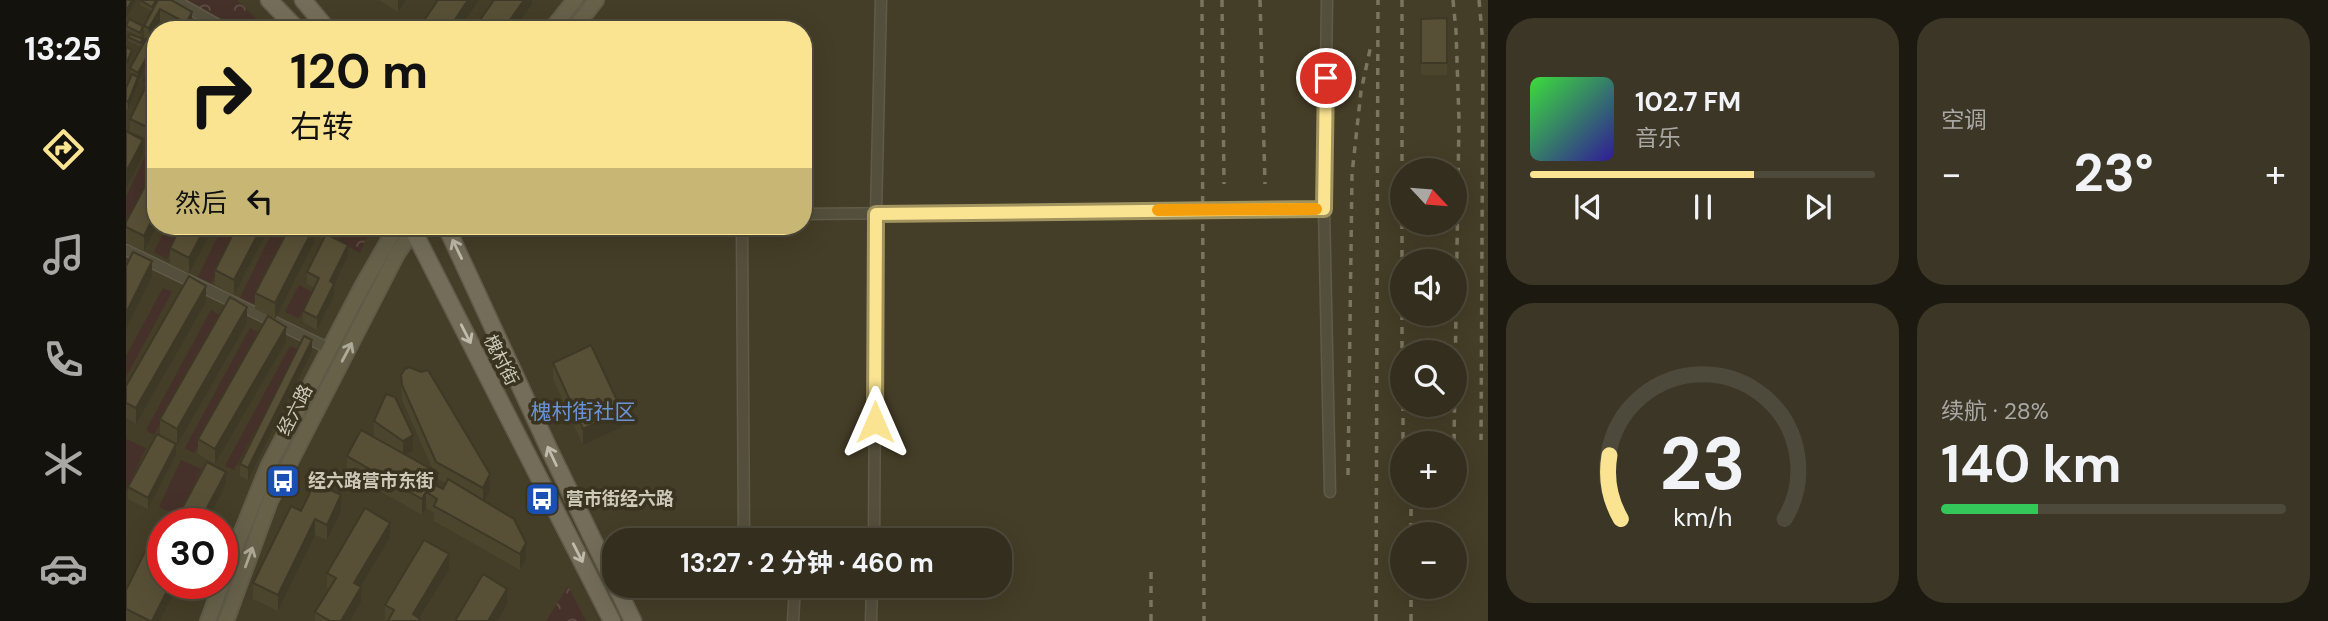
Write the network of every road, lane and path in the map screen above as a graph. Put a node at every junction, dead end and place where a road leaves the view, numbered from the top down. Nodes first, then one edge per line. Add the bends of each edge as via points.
1 (174, 0) edge
2 (269, 0) edge
3 (303, 0) edge
4 (575, 0) edge
5 (596, 0) edge
6 (881, 0) edge
7 (1327, 0) edge
8 (211, 21) edge
9 (289, 21) edge
10 (320, 21) edge
11 (558, 21) edge
12 (580, 21) edge
13 (1324, 209) junction
14 (812, 214) edge
15 (876, 214) junction
16 (404, 235) edge
17 (405, 235) edge
18 (413, 235) edge
19 (450, 235) edge
20 (743, 235) edge
21 (126, 250) edge
22 (330, 349) junction
23 (1330, 492) dead end
24 (744, 528) edge
25 (874, 528) edge
26 (238, 542) edge
27 (602, 558) edge
28 (622, 598) edge
29 (794, 598) edge
30 (872, 598) edge
31 (216, 599) edge
32 (208, 621) edge
33 (226, 621) edge
34 (612, 621) edge
35 (633, 621) edge
36 (793, 621) edge
37 (871, 621) edge

1 - 8 street
2 - 9 main road
3 - 10 main road
4 - 11 main road
5 - 12 main road
6 - 15 street
7 - 13 street
13 - 15 street
13 - 23 street
14 - 15 street
15 - 25 street
16 - 22 main road, 经六路
33 -> 17 main road, 经六路 via 270,501
18 -> 34 main road, 槐村街
27 -> 19 main road, 槐村街
20 - 24 street
21 - 22 street
22 - 26 main road, 经六路 via 268,467
28 - 35 main road, 槐村街
29 - 36 street
30 - 37 street
31 - 32 main road, 经六路

